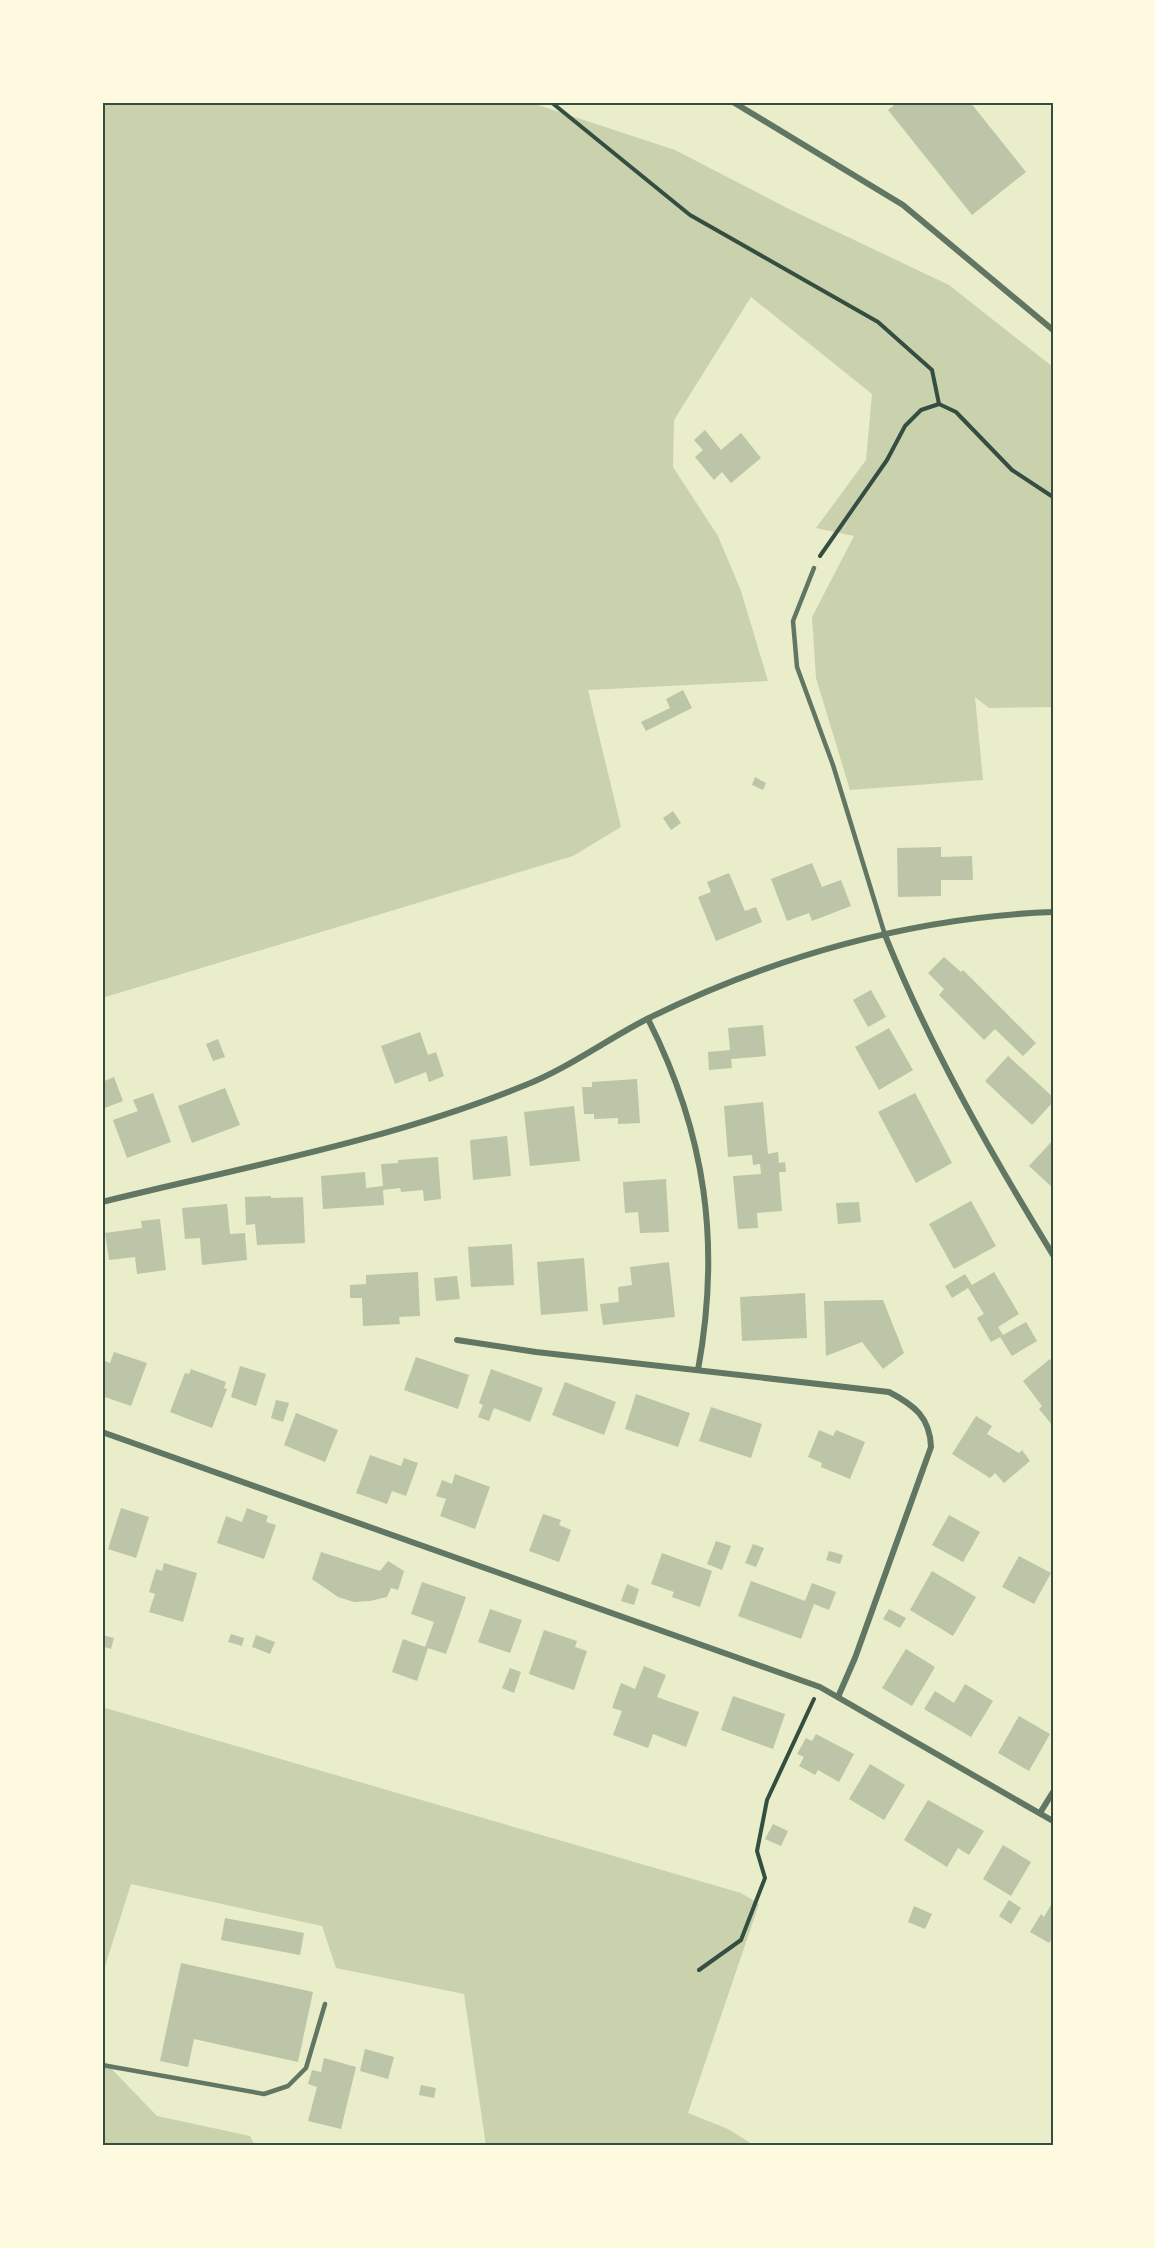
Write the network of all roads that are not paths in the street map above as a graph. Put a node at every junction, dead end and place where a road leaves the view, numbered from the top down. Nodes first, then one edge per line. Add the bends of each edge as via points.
1 (733, 102) edge
2 (1053, 330) edge
3 (814, 568) road end
4 (1053, 912) edge
5 (885, 935) junction
6 (648, 1019) junction
7 (102, 1202) edge
8 (1053, 1255) edge
9 (457, 1340) dead end
10 (698, 1370) junction
11 (102, 1432) edge
12 (838, 1697) junction
13 (1053, 1792) edge
14 (1040, 1813) junction
15 (1053, 1821) edge
16 (325, 2004) dead end
17 (102, 2065) edge

1 - 2 street via 903,205
3 - 5 lane via 793,621 797,667 833,765
4 - 5 street via 935,923
5 - 6 street via 828,949 756,974
5 - 8 street via 906,989 967,1111
6 - 7 street via 527,1085 457,1112 367,1139
6 - 10 street via 663,1049 703,1175 710,1237 705,1332
9 - 10 street
10 - 12 street via 889,1392 910,1403 931,1430 932,1447
11 - 12 street
12 - 14 street
13 - 14 street
14 - 15 street
16 - 17 lane via 306,2068 288,2086 264,2094

